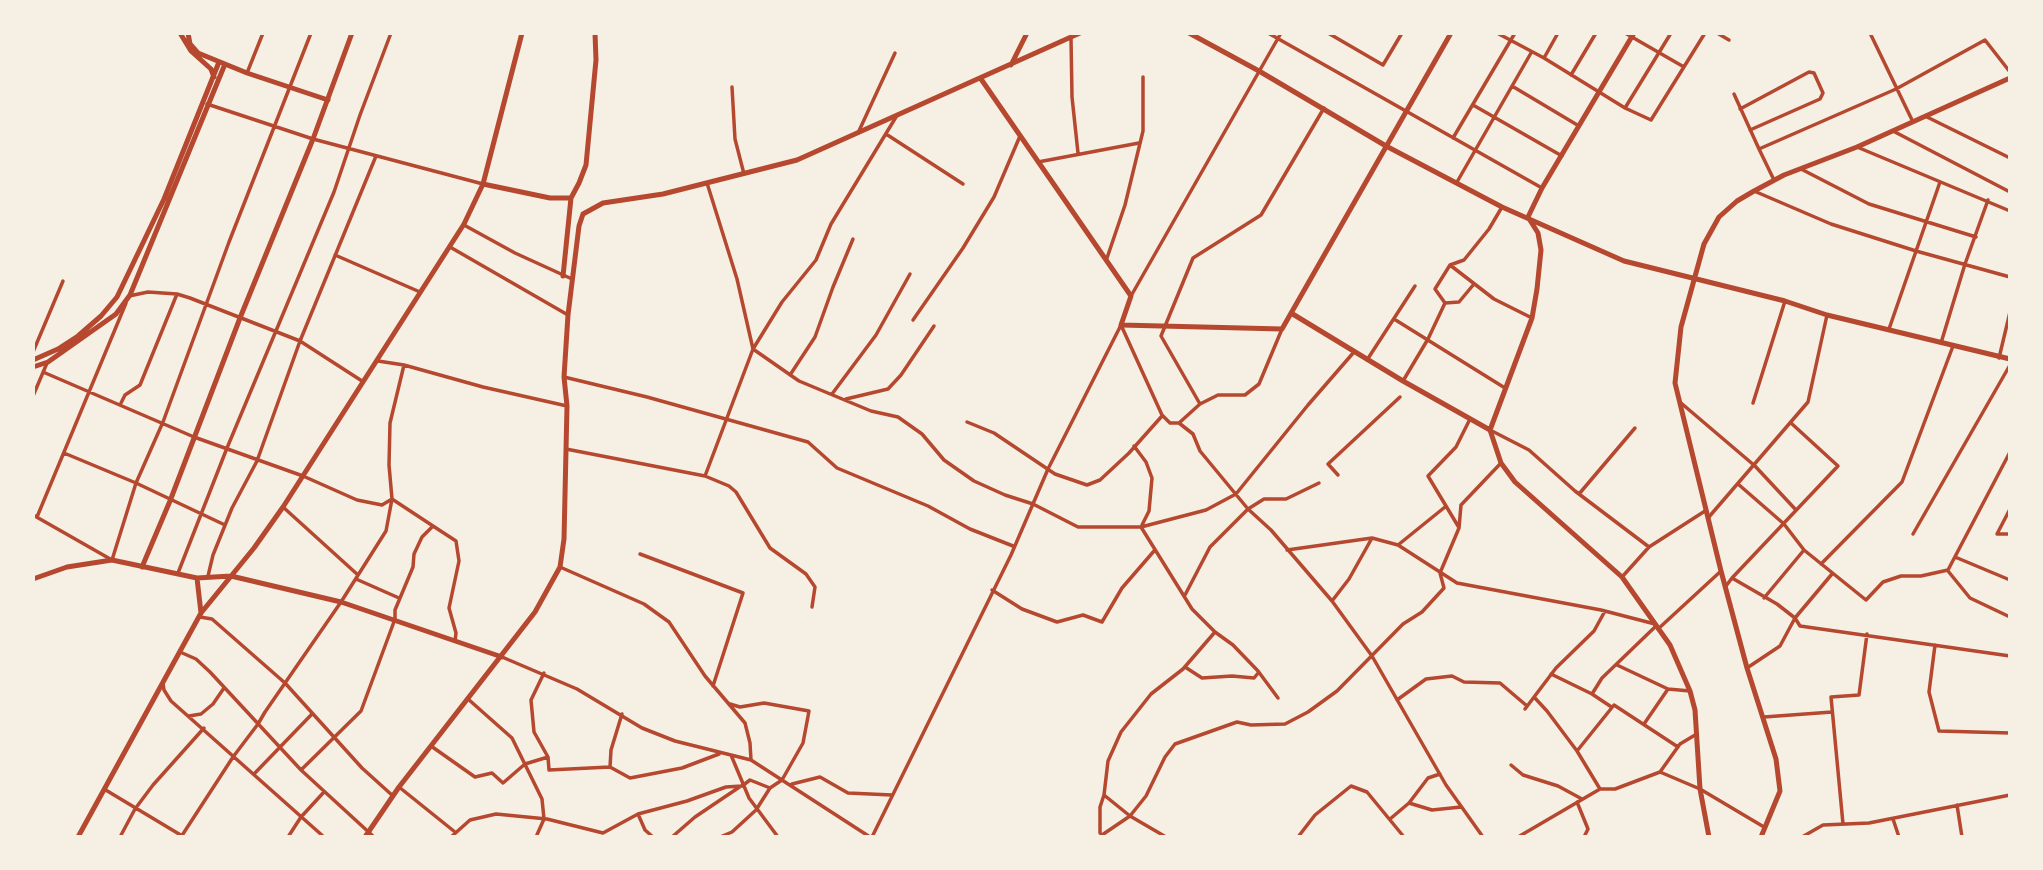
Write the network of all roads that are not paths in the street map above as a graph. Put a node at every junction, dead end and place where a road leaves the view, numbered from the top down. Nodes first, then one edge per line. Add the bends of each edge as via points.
1 (180, 33) edge
2 (188, 33) edge
3 (263, 33) edge
4 (311, 33) edge
5 (352, 33) edge
6 (391, 33) edge
7 (522, 33) edge
8 (595, 33) edge
9 (1027, 33) edge
10 (1080, 33) edge
11 (1189, 33) edge
12 (1268, 33) edge
13 (1281, 33) edge
14 (1328, 33) edge
15 (1402, 33) edge
16 (1451, 33) edge
17 (1497, 33) edge
18 (1515, 33) edge
19 (1558, 33) edge
20 (1596, 33) edge
21 (1625, 33) edge
22 (1671, 33) edge
23 (1704, 33) edge
24 (1717, 33) edge
25 (1870, 33) edge
26 (1633, 35) edge
27 (1071, 38) junction
28 (1278, 39) junction
29 (1729, 40) dead end
30 (1511, 41) junction
31 (1532, 52) junction
32 (895, 53) dead end
33 (1659, 53) junction
34 (1544, 58) junction
35 (222, 63) junction
36 (1011, 65) junction
37 (1684, 67) junction
38 (1259, 71) junction
39 (2010, 72) edge
40 (247, 73) junction
41 (1572, 75) junction
42 (1143, 77) dead end
43 (214, 78) junction
44 (2010, 78) edge
45 (981, 79) junction
46 (1512, 86) junction
47 (291, 87) junction
48 (732, 87) dead end
49 (1896, 89) junction
50 (1598, 93) junction
51 (1734, 94) dead end
52 (328, 100) junction
53 (207, 104) junction
54 (1473, 105) junction
55 (1324, 108) junction
56 (1625, 108) junction
57 (1740, 109) junction
58 (1406, 111) junction
59 (896, 117) junction
60 (1494, 117) junction
61 (1927, 117) junction
62 (1913, 122) junction
63 (1579, 126) junction
64 (275, 128) junction
65 (1750, 130) junction
66 (1893, 131) junction
67 (857, 134) junction
68 (886, 134) junction
69 (1020, 136) junction
70 (1453, 138) junction
71 (313, 139) junction
72 (1140, 143) junction
73 (1386, 146) junction
74 (349, 148) junction
75 (1857, 148) junction
76 (1759, 149) junction
77 (1475, 150) junction
78 (1078, 153) junction
79 (376, 156) junction
80 (1562, 156) junction
81 (2010, 158) edge
82 (1038, 162) junction
83 (1801, 169) junction
84 (744, 174) junction
85 (1774, 180) junction
86 (1457, 182) junction
87 (1940, 182) junction
88 (707, 183) junction
89 (483, 184) junction
90 (963, 184) dead end
91 (1542, 188) junction
92 (1754, 191) junction
93 (2010, 192) edge
94 (571, 198) junction
95 (1988, 200) junction
96 (1502, 207) junction
97 (2010, 211) edge
98 (1528, 217) junction
99 (1927, 220) junction
100 (464, 224) junction
101 (1976, 237) junction
102 (853, 239) dead end
103 (450, 247) junction
104 (1916, 251) junction
105 (335, 255) junction
106 (1107, 258) junction
107 (1965, 264) junction
108 (1450, 265) junction
109 (910, 274) dead end
110 (563, 276) junction
111 (2010, 277) edge
112 (1693, 278) junction
113 (572, 279) junction
114 (63, 281) dead end
115 (1474, 284) junction
116 (1415, 286) dead end
117 (421, 292) junction
118 (177, 294) junction
119 (130, 295) junction
120 (1131, 296) junction
121 (1785, 301) junction
122 (1445, 303) junction
123 (206, 304) junction
124 (1291, 313) junction
125 (2010, 313) edge
126 (568, 315) junction
127 (1827, 315) junction
128 (240, 318) junction
129 (1532, 318) junction
130 (1394, 319) junction
131 (913, 320) dead end
132 (1121, 325) junction
133 (934, 326) dead end
134 (1164, 327) junction
135 (1282, 329) junction
136 (276, 331) junction
137 (1889, 331) junction
138 (1428, 339) junction
139 (300, 341) junction
140 (1941, 343) junction
141 (1953, 346) junction
142 (753, 349) junction
143 (33, 352) edge
144 (1354, 352) junction
145 (1999, 358) junction
146 (33, 360) edge
147 (1367, 360) junction
148 (376, 361) junction
149 (47, 362) junction
150 (2010, 362) edge
151 (404, 365) junction
152 (33, 367) edge
153 (43, 372) junction
154 (790, 375) junction
155 (564, 377) junction
156 (362, 381) junction
157 (1403, 382) junction
158 (1505, 388) junction
159 (90, 391) junction
160 (832, 394) junction
161 (33, 396) edge
162 (1400, 397) dead end
163 (844, 399) junction
164 (1679, 401) junction
165 (121, 403) junction
166 (1753, 403) dead end
167 (1200, 404) junction
168 (567, 406) junction
169 (1162, 415) junction
170 (1470, 419) junction
171 (726, 421) junction
172 (163, 422) junction
173 (967, 422) dead end
174 (1791, 422) junction
175 (1180, 423) junction
176 (1635, 428) dead end
177 (1490, 430) junction
178 (194, 437) junction
179 (1134, 446) junction
180 (227, 448) junction
181 (566, 449) junction
182 (2010, 452) edge
183 (64, 453) junction
184 (257, 461) junction
185 (1501, 463) junction
186 (1755, 466) junction
187 (1048, 469) junction
188 (1338, 475) dead end
189 (303, 476) junction
190 (705, 476) junction
191 (136, 483) junction
192 (1319, 483) dead end
193 (1738, 484) junction
194 (1236, 494) junction
195 (1579, 494) junction
196 (392, 499) junction
197 (170, 501) junction
198 (1033, 504) junction
199 (283, 507) junction
200 (1445, 507) junction
201 (1248, 509) junction
202 (2010, 509) edge
203 (1705, 510) junction
204 (1796, 510) junction
205 (201, 513) junction
206 (35, 516) edge
207 (1708, 518) junction
208 (1784, 524) junction
209 (225, 525) junction
210 (433, 526) junction
211 (1142, 527) junction
212 (1459, 527) junction
213 (1913, 534) dead end
214 (2010, 534) edge
215 (1372, 538) junction
216 (1398, 545) junction
217 (1014, 546) junction
218 (1649, 547) junction
219 (1287, 550) junction
220 (1804, 550) junction
221 (1154, 551) junction
222 (640, 554) dead end
223 (1955, 557) junction
224 (112, 560) junction
225 (1821, 564) junction
226 (560, 566) junction
227 (142, 567) junction
228 (1948, 570) junction
229 (1721, 571) junction
230 (1440, 573) junction
231 (1832, 574) junction
232 (178, 575) junction
233 (208, 576) junction
234 (232, 576) junction
235 (357, 577) junction
236 (1622, 577) junction
237 (197, 578) junction
238 (1732, 578) junction
239 (33, 579) edge
240 (2010, 580) edge
241 (1726, 586) junction
242 (992, 590) junction
243 (1185, 595) junction
244 (399, 598) junction
245 (1764, 598) junction
246 (1332, 600) junction
247 (341, 602) junction
248 (812, 607) dead end
249 (1605, 611) junction
250 (200, 615) junction
251 (2010, 617) edge
252 (1795, 618) junction
253 (395, 619) junction
254 (1656, 626) junction
255 (1215, 632) junction
256 (1867, 634) junction
257 (455, 641) junction
258 (1935, 645) junction
259 (180, 652) junction
260 (1372, 656) junction
261 (2010, 656) edge
262 (502, 657) junction
263 (1617, 665) junction
264 (1185, 667) junction
265 (1747, 668) junction
266 (1259, 672) junction
267 (544, 673) junction
268 (1552, 674) junction
269 (163, 682) junction
270 (285, 683) junction
271 (713, 686) junction
272 (224, 688) junction
273 (1668, 689) junction
274 (1690, 691) junction
275 (1592, 694) junction
276 (1533, 697) junction
277 (467, 698) junction
278 (1278, 698) dead end
279 (1397, 700) junction
280 (730, 704) junction
281 (1610, 706) junction
282 (1832, 712) junction
283 (312, 714) junction
284 (622, 714) junction
285 (189, 716) junction
286 (1764, 717) junction
287 (258, 724) junction
288 (1644, 724) junction
289 (204, 728) junction
290 (2010, 733) edge
291 (1695, 735) junction
292 (335, 738) junction
293 (280, 746) junction
294 (431, 746) junction
295 (1678, 747) junction
296 (1577, 751) junction
297 (721, 753) junction
298 (731, 755) junction
299 (233, 757) junction
300 (548, 757) junction
301 (751, 760) junction
302 (525, 764) junction
303 (1511, 765) dead end
304 (610, 767) junction
305 (301, 770) junction
306 (1660, 772) junction
307 (254, 774) junction
308 (1440, 774) junction
309 (782, 780) junction
310 (792, 784) junction
311 (743, 786) junction
312 (399, 787) junction
313 (770, 788) junction
314 (104, 789) junction
315 (1600, 789) junction
316 (1700, 789) junction
317 (324, 792) junction
318 (892, 795) junction
319 (1104, 795) junction
320 (2010, 795) edge
321 (393, 796) junction
322 (1583, 799) junction
323 (1577, 802) junction
324 (1409, 803) junction
325 (1957, 805) junction
326 (1461, 807) junction
327 (135, 809) junction
328 (756, 810) junction
329 (638, 814) junction
330 (1130, 816) junction
331 (301, 817) junction
332 (1893, 818) junction
333 (544, 819) junction
334 (1390, 819) junction
335 (1843, 824) junction
336 (1765, 827) junction
337 (455, 832) junction
338 (367, 834) edge
339 (182, 836) edge
340 (1100, 836) edge
341 (1520, 836) edge
342 (78, 837) edge
343 (120, 837) edge
344 (288, 837) edge
345 (324, 837) edge
346 (374, 837) edge
347 (451, 837) edge
348 (536, 837) edge
349 (653, 837) edge
350 (672, 837) edge
351 (720, 837) edge
352 (778, 837) edge
353 (871, 837) edge
354 (1166, 837) edge
355 (1298, 837) edge
356 (1404, 837) edge
357 (1483, 837) edge
358 (1528, 837) edge
359 (1584, 837) edge
360 (1709, 837) edge
361 (1761, 837) edge
362 (1802, 837) edge
363 (1899, 837) edge
364 (1962, 837) edge

1 - 43 street
2 - 35 street via 198,53
3 - 40 street
4 - 47 street
5 - 52 street
6 - 74 street
7 - 89 street
8 - 94 street via 586,165
9 - 36 street
10 - 27 street
11 - 38 street
12 - 28 street
13 - 28 street
14 - 15 street via 1383,65
16 - 58 street
17 - 30 street
18 - 30 street
19 - 34 street
20 - 41 street
21 - 26 street
22 - 33 street
23 - 37 street
24 - 29 street
25 - 49 street
26 - 33 street
26 - 50 street
27 - 36 street
27 - 78 street
28 - 38 street
28 - 58 street
30 - 31 street
30 - 54 street
31 - 34 street
31 - 46 street
32 - 67 street
33 - 37 street
33 - 56 street
34 - 41 street
35 - 40 street
35 - 43 street
35 - 53 street
36 - 45 street
37 - 56 street via 1651,120
38 - 55 street
38 - 120 street
39 - 49 street via 1985,40
40 - 47 street
41 - 50 street
42 - 72 street
43 - 53 street
44 - 61 street
45 - 59 street
45 - 69 street
46 - 60 street
46 - 63 street
47 - 52 street
47 - 64 street
48 - 84 street via 735,139
49 - 62 street
49 - 76 street
50 - 56 street
50 - 63 street
51 - 57 street
52 - 71 street
53 - 64 street
53 - 119 street
53 - 146 street via 117,297 78,336
54 - 60 street
54 - 70 street
55 - 73 street
55 - 134 street via 1261,215 1193,258
57 - 65 street
57 - 65 street via 1810,72 1824,93 1820,99
58 - 70 street
58 - 73 street
59 - 67 street
59 - 68 street
60 - 77 street
60 - 80 street
61 - 62 street
61 - 81 street
62 - 66 street
63 - 80 street
64 - 71 street
64 - 123 street
65 - 76 street
66 - 75 street
66 - 93 street
67 - 84 street via 797,160
68 - 90 street
68 - 142 street via 831,224 816,260
69 - 82 street
69 - 131 street via 995,197
70 - 77 street
71 - 74 street
71 - 128 street
72 - 78 street
72 - 106 street
73 - 86 street
73 - 124 street
74 - 79 street
74 - 136 street
75 - 83 street
75 - 87 street
76 - 85 street
77 - 86 street
77 - 91 street
78 - 82 street
79 - 89 street
79 - 105 street
80 - 91 street
82 - 106 street
83 - 85 street
83 - 99 street via 1869,204
84 - 88 street
85 - 92 street
86 - 96 street
87 - 95 street
87 - 99 street
88 - 113 street via 603,203 583,214
88 - 142 street
89 - 94 street
89 - 100 street
91 - 98 street
92 - 104 street via 1831,224
92 - 112 street via 1719,218
94 - 110 street
95 - 97 street
95 - 101 street
96 - 98 street
96 - 108 street via 1464,260
98 - 112 street via 1624,261
98 - 129 street via 1541,250
99 - 101 street
99 - 104 street
100 - 103 street
100 - 110 street
101 - 107 street
102 - 154 street via 815,337
103 - 117 street
103 - 126 street
104 - 107 street
104 - 137 street
105 - 117 street
105 - 139 street
106 - 120 street
107 - 111 street
107 - 140 street
108 - 115 street
108 - 122 street via 1435,289
109 - 160 street via 876,335
110 - 113 street
112 - 121 street
112 - 164 street via 1681,327 1675,383
113 - 126 street
114 - 143 street
115 - 122 street via 1459,302
115 - 129 street
116 - 130 street
117 - 148 street
118 - 119 street
118 - 123 street
118 - 165 street via 140,385
119 - 149 street via 116,314
119 - 159 street
120 - 132 street
121 - 127 street
121 - 166 street
122 - 138 street
123 - 128 street
123 - 172 street
124 - 135 street
124 - 144 street
125 - 145 street
126 - 155 street
127 - 137 street
127 - 174 street via 1808,402
128 - 136 street
128 - 178 street
129 - 158 street
130 - 138 street
130 - 147 street
132 - 134 street
132 - 169 street
132 - 187 street
133 - 163 street via 888,389
134 - 135 street
134 - 167 street via 1161,336
135 - 167 street via 1259,384 1245,395 1218,395
136 - 139 street
136 - 180 street
137 - 140 street
138 - 157 street
138 - 158 street
139 - 156 street
139 - 184 street
140 - 141 street
141 - 145 street
141 - 225 street via 1902,482
142 - 154 street
142 - 171 street
144 - 147 street
144 - 194 street
145 - 150 street
147 - 157 street
148 - 151 street
148 - 156 street
149 - 152 street
149 - 153 street
150 - 213 street
151 - 168 street
151 - 196 street via 390,423
153 - 159 street
153 - 161 street
154 - 160 street
155 - 168 street
155 - 171 street
156 - 189 street
157 - 170 street
158 - 177 street
159 - 165 street
159 - 183 street
160 - 163 street
162 - 188 street via 1328,464
163 - 198 street via 898,417 974,481
164 - 186 street
164 - 203 street
165 - 172 street
167 - 175 street
168 - 181 street
169 - 175 street via 1170,424
169 - 179 street
170 - 177 street
170 - 200 street via 1456,447 1428,476
171 - 190 street
171 - 217 street via 808,442 837,468
172 - 178 street
172 - 191 street
173 - 187 street via 994,433
174 - 186 street
174 - 204 street via 1838,466
175 - 194 street via 1193,433 1200,451
176 - 195 street
177 - 185 street
177 - 195 street via 1529,450
178 - 180 street
178 - 197 street
179 - 187 street via 1100,480 1087,485
179 - 211 street via 1152,478 1149,511
180 - 184 street
180 - 205 street
181 - 190 street
181 - 226 street
182 - 223 street
183 - 191 street
183 - 206 street
184 - 189 street
184 - 209 street
185 - 212 street via 1461,505
185 - 236 street via 1515,482
186 - 193 street
186 - 204 street
187 - 198 street
189 - 196 street via 357,500 382,505
189 - 199 street
190 - 248 street via 729,485 770,548 806,574 815,587
191 - 197 street
191 - 224 street
192 - 201 street via 1286,499 1264,499
193 - 207 street
193 - 208 street
194 - 201 street
194 - 211 street via 1206,510
195 - 218 street
196 - 210 street
196 - 235 street via 386,531
197 - 205 street
197 - 227 street
198 - 211 street via 1078,527
198 - 217 street
199 - 234 street
199 - 235 street
200 - 212 street
200 - 216 street
201 - 219 street
201 - 243 street via 1210,547
202 - 214 street via 1997,534
203 - 207 street
203 - 218 street
204 - 208 street
205 - 209 street
205 - 232 street
206 - 224 street
207 - 229 street
208 - 220 street
208 - 238 street
209 - 233 street
210 - 244 street via 422,537
210 - 257 street via 456,541 459,561 449,608
211 - 221 street
212 - 230 street
215 - 216 street
215 - 219 street
215 - 246 street
216 - 230 street
217 - 242 street
218 - 236 street
219 - 246 street
220 - 225 street
220 - 245 street
221 - 242 street via 1122,587 1102,622 1083,615 1057,622 1022,610
221 - 243 street
222 - 271 street via 743,593
223 - 228 street
223 - 240 street
224 - 227 street
224 - 239 street via 66,566
225 - 231 street
226 - 262 street
226 - 271 street via 657,612 669,622
227 - 232 street
228 - 231 street via 1883,582 1866,600
228 - 251 street via 1970,598
229 - 241 street
229 - 254 street
230 - 249 street via 1457,583
230 - 260 street via 1444,589
231 - 252 street
232 - 237 street
233 - 234 street
233 - 237 street
234 - 247 street
234 - 250 street
235 - 244 street
235 - 247 street
236 - 254 street
237 - 250 street
238 - 241 street
238 - 245 street
241 - 265 street
242 - 318 street
243 - 255 street
244 - 253 street
245 - 252 street
246 - 260 street
247 - 253 street
247 - 270 street
249 - 254 street
249 - 268 street via 1594,631
250 - 259 street
250 - 270 street via 212,619
252 - 256 street via 1800,625
252 - 265 street via 1780,646
253 - 257 street
253 - 292 street via 361,711
254 - 263 street
254 - 274 street via 1670,645
255 - 264 street
255 - 266 street
256 - 258 street
256 - 282 street via 1859,695 1831,697
257 - 262 street
258 - 261 street
258 - 290 street via 1929,692 1939,732
259 - 269 street
259 - 272 street via 195,659
260 - 279 street
260 - 330 street via 1337,691 1285,724 1237,722 1175,744
262 - 267 street
262 - 277 street
263 - 273 street
263 - 275 street
264 - 266 street via 1202,678 1254,678
264 - 319 street via 1151,694 1121,732 1108,761
265 - 286 street
266 - 278 street
267 - 284 street
267 - 300 street via 531,700 534,732
268 - 275 street
268 - 276 street
269 - 285 street via 171,701
269 - 314 street
270 - 283 street
270 - 287 street
271 - 280 street
272 - 285 street via 213,704 197,716
272 - 287 street
273 - 274 street
273 - 288 street
274 - 291 street
275 - 281 street
276 - 279 street via 1526,707 1500,683 1464,682 1452,676 1426,680
276 - 296 street
277 - 294 street
277 - 302 street via 512,738
279 - 308 street
280 - 301 street via 745,723
280 - 309 street via 764,703 809,711 803,743
281 - 288 street
281 - 296 street
282 - 286 street
282 - 335 street
283 - 292 street
283 - 293 street
284 - 297 street via 642,728
284 - 304 street
285 - 289 street
286 - 336 street via 1780,791
287 - 293 street
287 - 299 street
288 - 295 street
289 - 299 street
289 - 327 street
291 - 295 street
291 - 316 street
292 - 305 street
292 - 321 street
293 - 305 street
293 - 307 street
294 - 302 street via 475,777 492,773 503,783
294 - 312 street
295 - 306 street
296 - 315 street
297 - 298 street
297 - 304 street via 682,768 631,778
298 - 301 street
298 - 311 street
299 - 307 street
299 - 339 street
300 - 302 street
300 - 304 street via 549,770
301 - 309 street
302 - 333 street via 542,799
303 - 322 street via 1522,775
305 - 317 street
306 - 315 street via 1615,789
306 - 316 street
307 - 331 street
308 - 324 street via 1428,778
308 - 326 street
309 - 310 street
309 - 313 street
310 - 318 street via 820,777 848,793
310 - 353 street
311 - 313 street via 750,780
311 - 328 street
311 - 329 street
311 - 350 street
312 - 321 street
312 - 337 street
313 - 328 street
314 - 327 street
314 - 342 street
315 - 322 street
316 - 336 street
316 - 360 street
317 - 331 street
317 - 338 street
318 - 353 street
319 - 330 street
319 - 340 street
320 - 325 street
321 - 338 street
322 - 323 street
323 - 341 street
323 - 359 street via 1588,829
324 - 326 street via 1432,810
324 - 334 street
325 - 332 street
325 - 364 street
326 - 357 street
327 - 339 street
327 - 343 street
328 - 351 street
328 - 352 street
329 - 333 street via 603,832
329 - 349 street
330 - 340 street
330 - 354 street
331 - 344 street
331 - 345 street
332 - 335 street
332 - 363 street
333 - 337 street via 496,814 470,820
333 - 348 street
334 - 355 street via 1367,792 1352,786 1315,815
334 - 356 street
335 - 362 street via 1823,825
336 - 361 street
337 - 347 street
338 - 346 street
341 - 358 street

